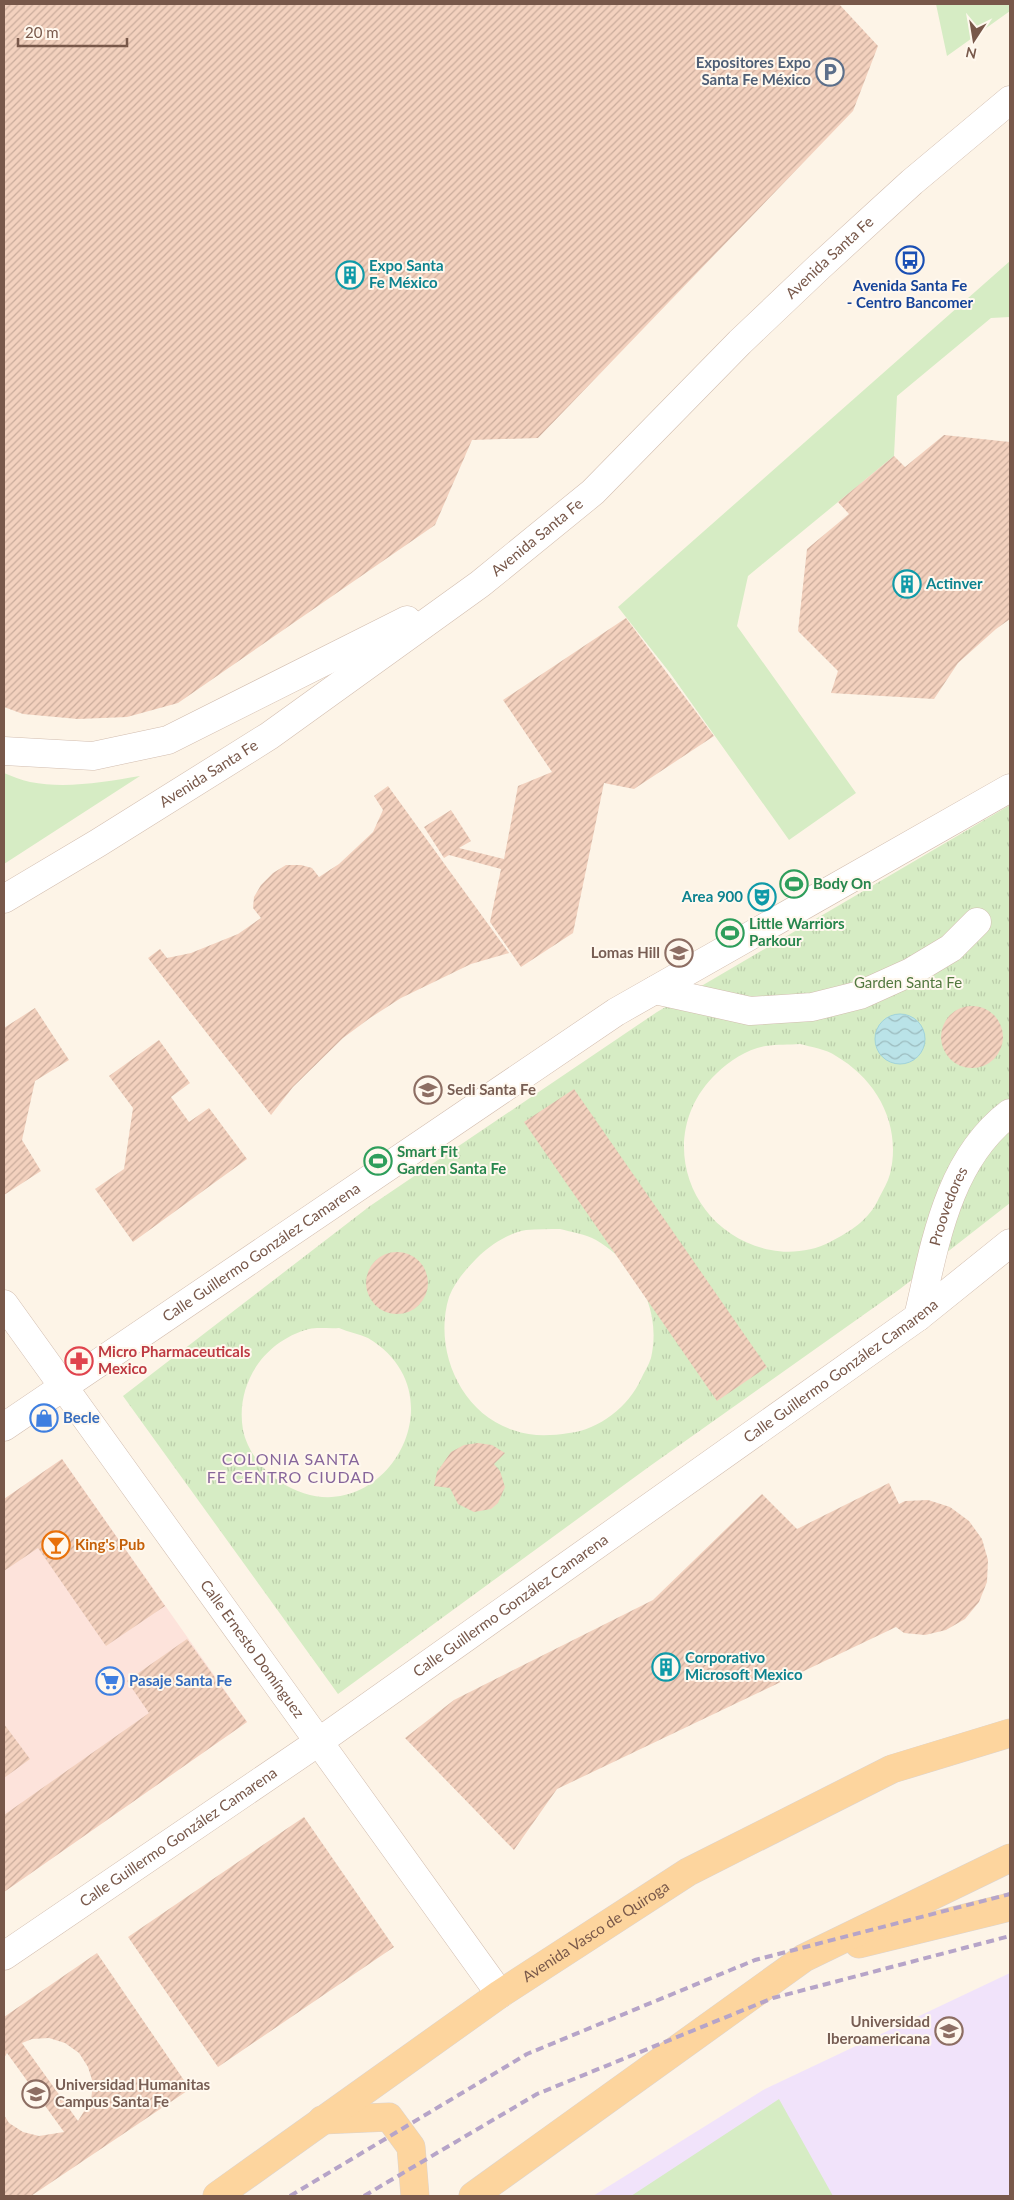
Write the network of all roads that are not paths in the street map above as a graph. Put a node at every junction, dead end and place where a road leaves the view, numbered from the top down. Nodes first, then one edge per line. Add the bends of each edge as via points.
1 (1010, 100) edge
2 (480, 584) junction
3 (4, 751) edge
4 (1010, 788) edge
5 (4, 899) edge
6 (976, 922) dead end
7 (654, 990) junction
8 (1010, 1113) edge
9 (1010, 1243) edge
10 (4, 1304) edge
11 (918, 1316) junction
12 (63, 1387) junction
13 (4, 1427) edge
14 (1010, 1733) edge
15 (317, 1743) junction
16 (1010, 1858) edge
17 (1010, 1907) edge
18 (4, 1956) edge
19 (804, 1958) junction
20 (500, 1994) junction
21 (322, 2120) junction
22 (217, 2196) edge
23 (415, 2196) edge
24 (473, 2196) edge

1 - 2 street, Avenida Santa Fe via 912,182 819,267 740,342 593,492
2 - 3 street via 168,740 92,756
2 - 5 street, Avenida Santa Fe via 269,736
4 - 7 street, Calle Guillermo González Camarena
6 - 7 street via 951,948 911,972 860,995 812,1007 750,1011
7 - 12 street, Calle Guillermo González Camarena via 591,1028
8 - 11 street, Proovedores via 997,1123 952,1190 939,1228
9 - 11 street, Calle Guillermo González Camarena
10 - 12 street, Calle Ernesto Domínguez
11 - 15 street, Calle Guillermo González Camarena
12 - 13 street, Calle Guillermo González Camarena
12 - 15 street, Calle Ernesto Domínguez
14 - 20 main road, Avenida Vasco de Quiroga via 892,1769 697,1868
15 - 18 street, Calle Guillermo González Camarena
15 - 20 street, Calle Ernesto Domínguez
16 - 19 main road
17 - 19 main road
19 - 24 main road
20 - 21 main road, Avenida Vasco de Quiroga
21 - 22 main road, Avenida Vasco de Quiroga
21 - 23 main road via 389,2117 411,2147

